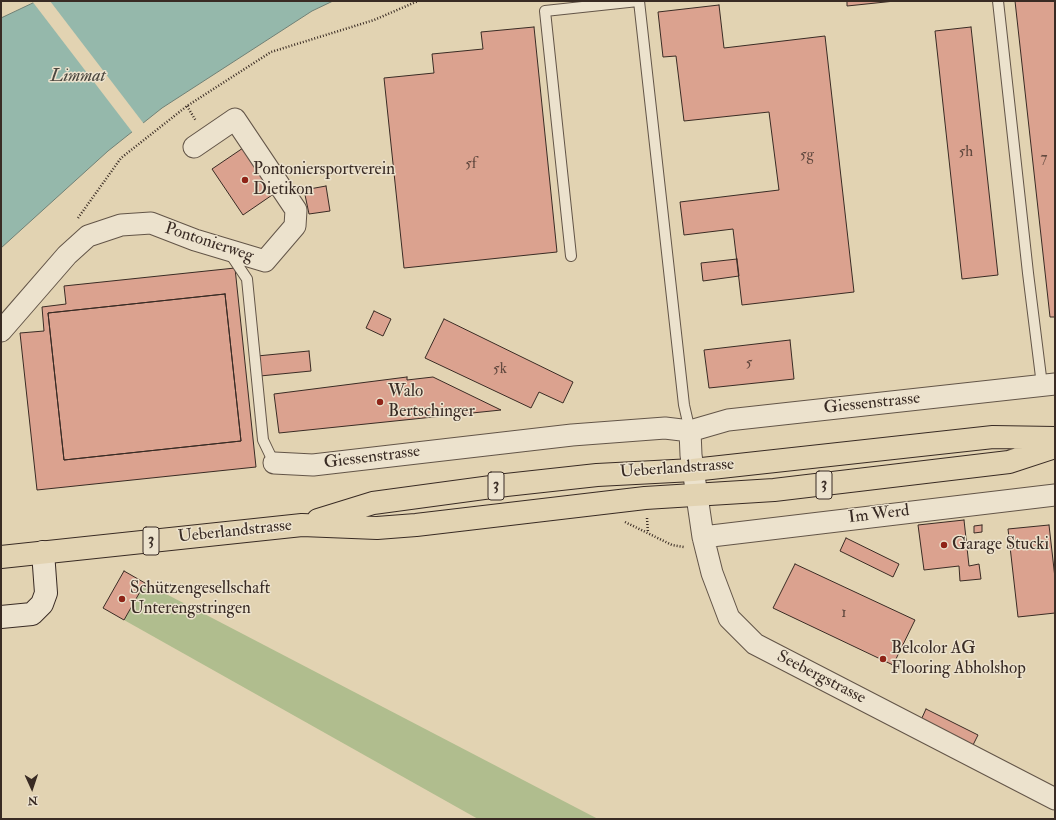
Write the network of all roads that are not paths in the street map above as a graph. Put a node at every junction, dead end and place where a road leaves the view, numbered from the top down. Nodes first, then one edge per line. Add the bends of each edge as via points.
1 (638, 1) edge
2 (998, 1) edge
3 (194, 147) dead end
4 (228, 251) junction
5 (571, 256) dead end
6 (1, 330) edge
7 (1049, 385) edge
8 (690, 431) junction
9 (1055, 438) edge
10 (1055, 447) edge
11 (274, 463) joint
12 (693, 470) junction
13 (696, 494) junction
14 (1055, 495) edge
15 (302, 525) junction
16 (703, 537) junction
17 (43, 552) junction
18 (1, 557) edge
19 (1, 617) edge
20 (1055, 799) edge

1 - 5 lane via 545,11
1 - 8 lane via 684,405
2 - 7 lane via 1028,273
3 - 4 street, Pontonierweg via 235,119 296,210 295,226 265,261
4 - 6 street, Pontonierweg via 151,223 121,225 88,236 67,255
4 - 11 lane, Giessenstrasse via 247,279 263,440
7 - 8 street, Giessenstrasse via 728,420
8 - 11 street, Giessenstrasse via 665,428 572,435 313,466
8 - 12 street
9 - 12 main road, Ueberlandstrasse / 3 via 993,437
10 - 13 main road, Ueberlandstrasse / 3 via 1009,462 952,470 774,490
12 - 13 street, Seebergstrasse
12 - 15 main road, Ueberlandstrasse / 3 via 597,475 373,503
13 - 15 main road, Ueberlandstrasse / 3 via 416,525 377,528
13 - 16 street, Seebergstrasse
14 - 16 street, Im Werd
15 - 17 main road, Ueberlandstrasse / 3
16 - 20 street, Seebergstrasse via 712,573 729,618 755,644
17 - 18 main road, Ueberlandstrasse / 3
17 - 19 street via 46,592 42,604 32,614

